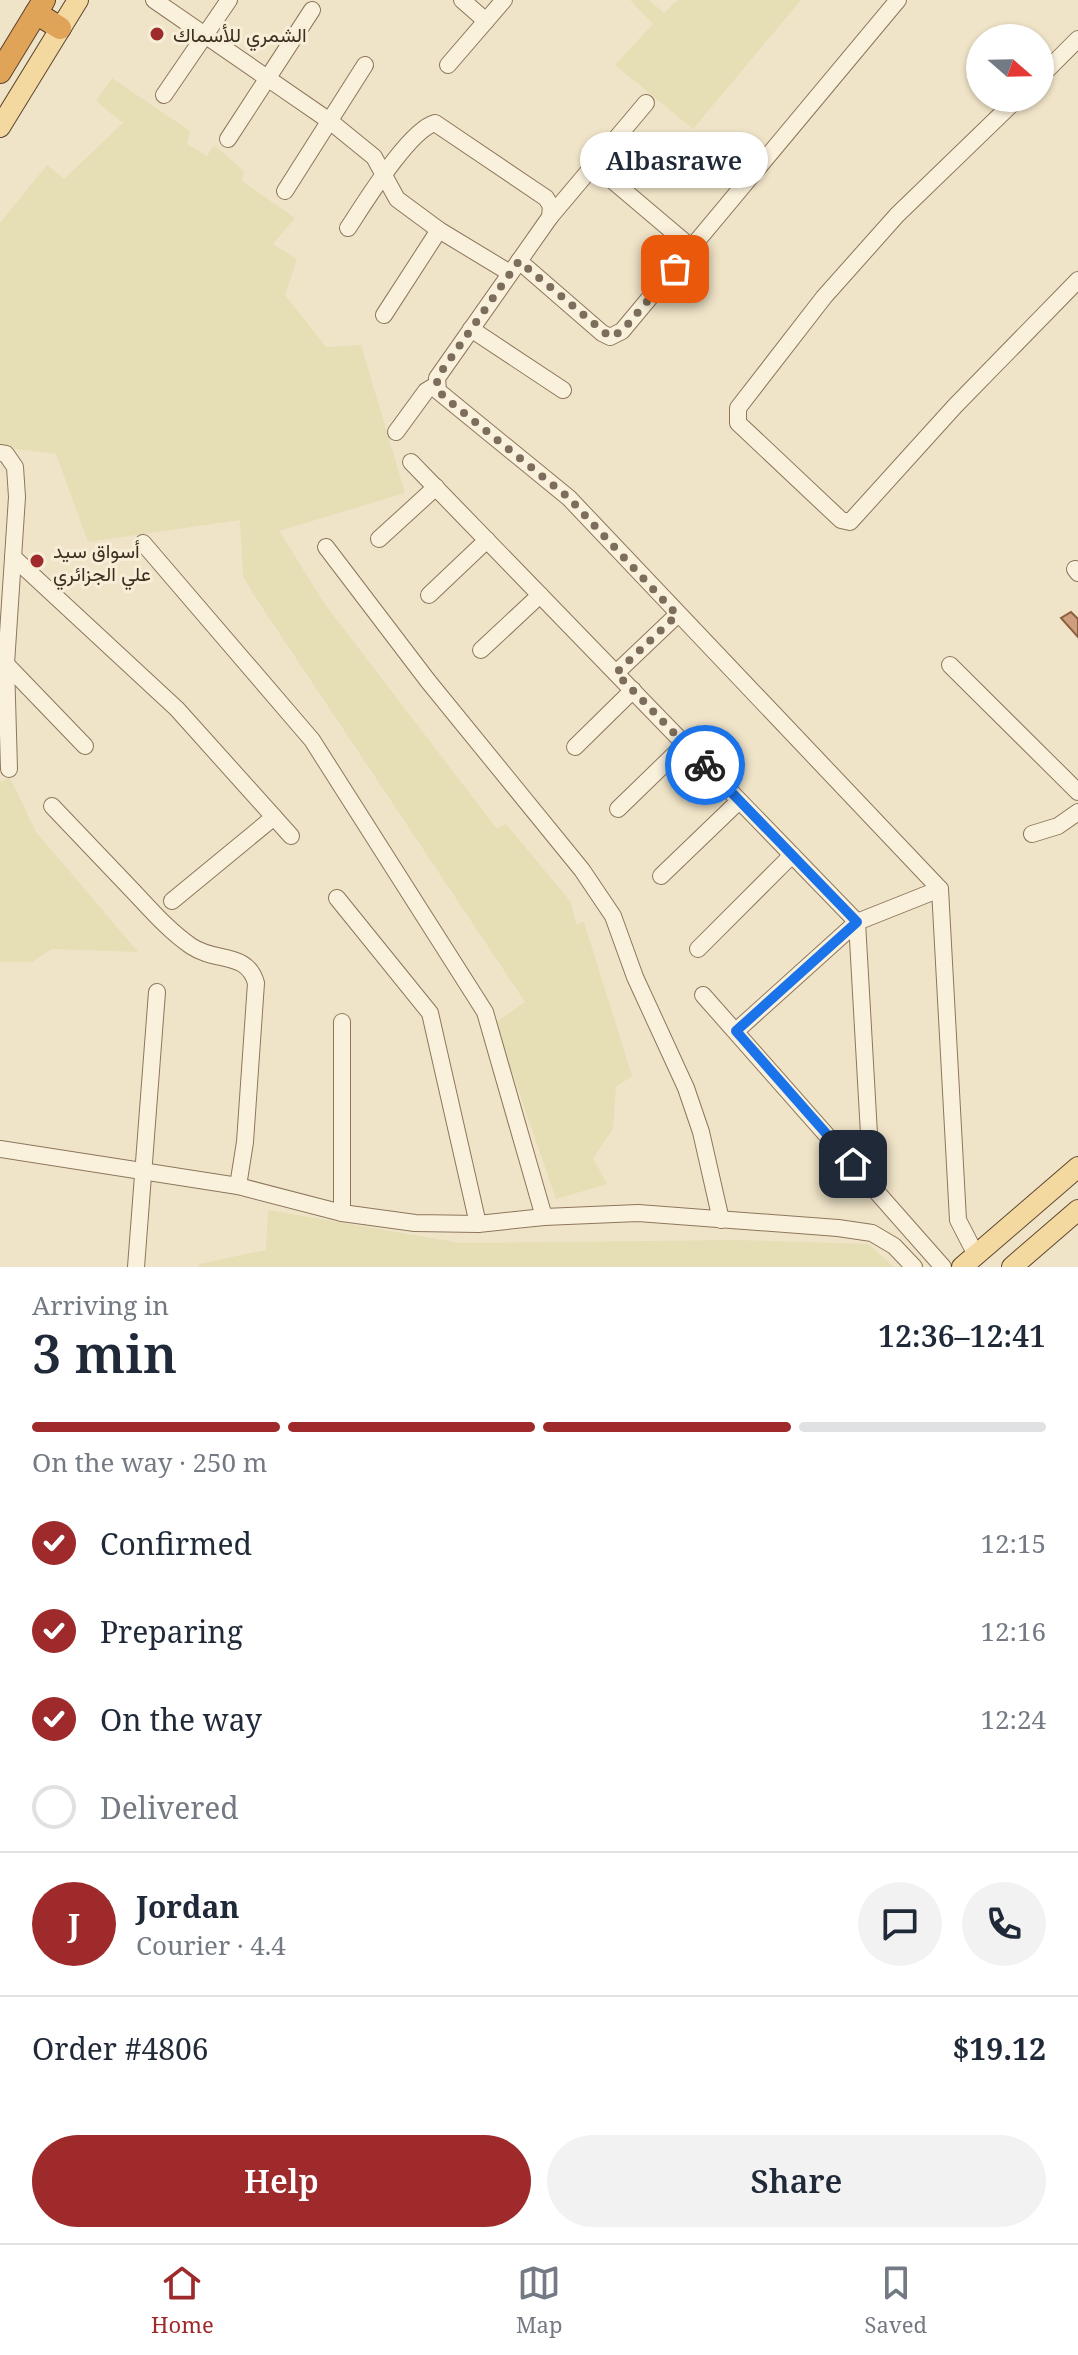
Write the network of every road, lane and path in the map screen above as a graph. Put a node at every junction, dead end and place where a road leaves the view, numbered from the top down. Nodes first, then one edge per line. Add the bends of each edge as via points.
1 (78, 0) edge
2 (154, 0) edge
3 (229, 0) edge
4 (462, 0) edge
5 (504, 0) edge
6 (898, 0) edge
7 (40, 6) edge
8 (312, 10) dead end
9 (486, 21) junction
10 (60, 28) junction
11 (205, 35) junction
12 (1078, 39) edge
13 (1054, 63) edge
14 (365, 65) dead end
15 (448, 65) dead end
16 (0, 72) edge
17 (267, 78) junction
18 (164, 95) dead end
19 (646, 103) dead end
20 (1004, 112) edge
21 (331, 122) junction
22 (0, 127) edge
23 (228, 139) dead end
24 (594, 165) junction
25 (384, 173) junction
26 (285, 191) dead end
27 (550, 217) junction
28 (348, 228) dead end
29 (439, 230) junction
30 (692, 248) junction
31 (514, 267) junction
32 (1078, 280) edge
33 (384, 315) dead end
34 (471, 329) junction
35 (436, 385) junction
36 (563, 390) dead end
37 (396, 432) dead end
38 (0, 453) edge
39 (411, 462) dead end
40 (436, 487) junction
41 (379, 539) dead end
42 (487, 540) junction
43 (143, 543) dead end
44 (326, 547) dead end
45 (13, 557) junction
46 (429, 595) dead end
47 (540, 595) junction
48 (677, 615) junction
49 (481, 650) dead end
50 (6, 664) junction
51 (950, 665) dead end
52 (616, 673) junction
53 (633, 690) junction
54 (685, 744) junction
55 (85, 746) dead end
56 (575, 747) dead end
57 (9, 769) dead end
58 (1078, 792) edge
59 (739, 801) junction
60 (52, 806) dead end
61 (618, 809) dead end
62 (1078, 812) edge
63 (274, 817) junction
64 (1032, 834) dead end
65 (291, 836) dead end
66 (792, 855) junction
67 (661, 876) dead end
68 (940, 889) junction
69 (337, 898) dead end
70 (172, 901) dead end
71 (857, 922) junction
72 (698, 949) dead end
73 (157, 992) dead end
74 (703, 995) dead end
75 (342, 1022) dead end
76 (736, 1031) junction
77 (0, 1149) edge
78 (1078, 1167) edge
79 (145, 1171) junction
80 (238, 1186) junction
81 (872, 1187) junction
82 (1078, 1210) edge
83 (342, 1213) junction
84 (544, 1217) junction
85 (721, 1220) junction
86 (478, 1224) junction
87 (969, 1262) edge
88 (136, 1267) edge
89 (914, 1267) edge
90 (943, 1267) edge
91 (1012, 1267) edge

1 - 10 main road
2 - 11 street
3 - 11 street
4 - 9 street
5 - 9 street
6 - 30 street
7 - 10 highway
7 - 16 highway
8 - 17 street
9 - 15 street
10 - 22 main road
11 - 17 street
11 - 18 street
12 - 13 street
14 - 21 street
17 - 21 street
17 - 23 street
19 - 24 street
20 - 32 street via 897,215 824,297 738,408 738,423 841,520 850,522
21 - 25 street via 366,149
21 - 26 street
24 - 27 street
24 - 30 street
25 - 27 street via 423,129 435,123 546,198
25 - 28 street
25 - 29 street via 397,199
27 - 31 street
29 - 31 street
29 - 33 street
30 - 31 street via 622,331 610,337
31 - 34 street
34 - 35 street
34 - 36 street
35 - 37 street
35 - 48 street via 569,498
38 - 45 street via 15,467
39 - 40 street
40 - 41 street
40 - 42 street
42 - 46 street
42 - 47 street
43 - 84 street via 312,740 485,1012
44 - 85 street via 613,916 686,1088
45 - 50 street
45 - 63 street via 177,709
47 - 49 street
47 - 52 street
48 - 52 street
48 - 68 street
50 - 55 street
50 - 57 street
51 - 58 street
52 - 53 street
53 - 54 street
53 - 56 street
54 - 59 street
54 - 61 street
59 - 66 street
59 - 67 street
60 - 80 street via 176,936 202,954 240,962 253,972 253,1037
62 - 64 street via 1058,826
63 - 65 street
63 - 70 street
66 - 71 street
66 - 72 street
68 - 71 street
68 - 87 street via 958,1220
69 - 86 street via 430,1013
71 - 76 street
71 - 81 street
73 - 79 street
74 - 76 street
75 - 83 street
76 - 81 street
77 - 79 street
78 - 87 main road
79 - 80 street
79 - 88 street
80 - 83 street
81 - 90 street
82 - 91 main road
83 - 86 street via 415,1223
84 - 85 street via 638,1213
84 - 86 street
85 - 89 street via 872,1233

